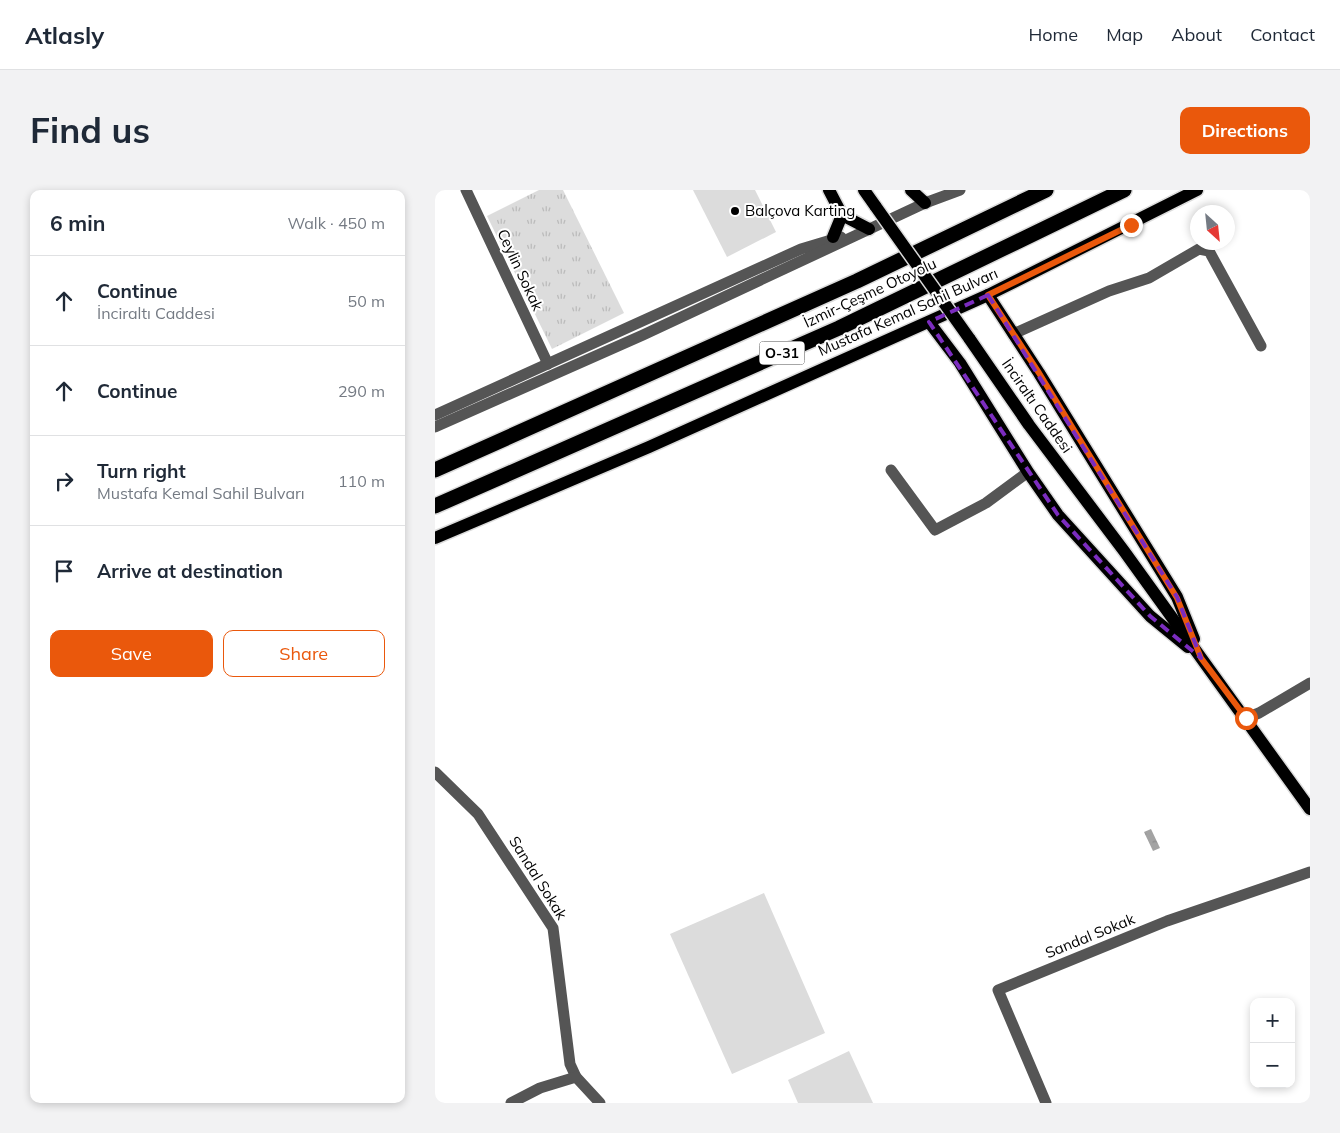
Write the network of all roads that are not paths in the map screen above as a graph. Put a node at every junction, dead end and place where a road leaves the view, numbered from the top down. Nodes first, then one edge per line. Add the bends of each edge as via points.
1 (466, 190) edge
2 (829, 190) edge
3 (865, 190) edge
4 (911, 190) edge
5 (959, 190) edge
6 (1046, 190) edge
7 (1124, 190) edge
8 (1197, 190) edge
9 (925, 203) junction
10 (842, 215) junction
11 (869, 229) junction
12 (858, 235) junction
13 (833, 237) junction
14 (988, 295) junction
15 (929, 322) junction
16 (1013, 334) junction
17 (1261, 346) dead end
18 (548, 364) junction
19 (435, 415) edge
20 (435, 427) edge
21 (435, 470) edge
22 (891, 470) dead end
23 (1028, 472) junction
24 (435, 506) edge
25 (435, 538) edge
26 (1201, 658) junction
27 (1310, 683) edge
28 (1246, 718) junction
29 (435, 772) edge
30 (1310, 809) edge
31 (1310, 872) edge
32 (577, 1076) junction
33 (511, 1103) edge
34 (600, 1103) edge
35 (1046, 1103) edge

1 - 18 street, Ceylin Sokak
2 - 10 main road
3 - 26 main road, İnciraltı Caddesi, bridge via 1029,425
4 - 9 main road
5 - 9 street
6 - 21 highway, İzmir-Çeşme Otoyolu / O-31 via 857,281
7 - 24 highway, İzmir-Çeşme Otoyolu / O-31 via 839,328
8 - 14 main road, Mustafa Kemal Sahil Bulvarı
9 - 11 street
10 - 11 main road
10 - 13 main road
11 - 12 street
12 - 13 street
12 - 20 street
13 - 18 street
14 - 15 main road, Mustafa Kemal Sahil Bulvarı
14 - 16 main road
15 - 23 main road via 960,362
15 - 25 main road, Mustafa Kemal Sahil Bulvarı
16 - 17 street via 1109,291 1149,278 1199,250 1209,251
16 - 26 main road via 1177,598
18 - 19 street
22 - 23 street via 935,530 986,503
23 - 26 main road via 1058,515 1150,616
26 - 28 main road, İnciraltı Caddesi
27 - 28 street
28 - 30 main road, İnciraltı Caddesi
29 - 32 street, Sandal Sokak via 478,814 553,928 570,1064
31 - 35 street, Sandal Sokak via 1167,921 998,990
32 - 33 street via 540,1088
32 - 34 street, Sandal Sokak

